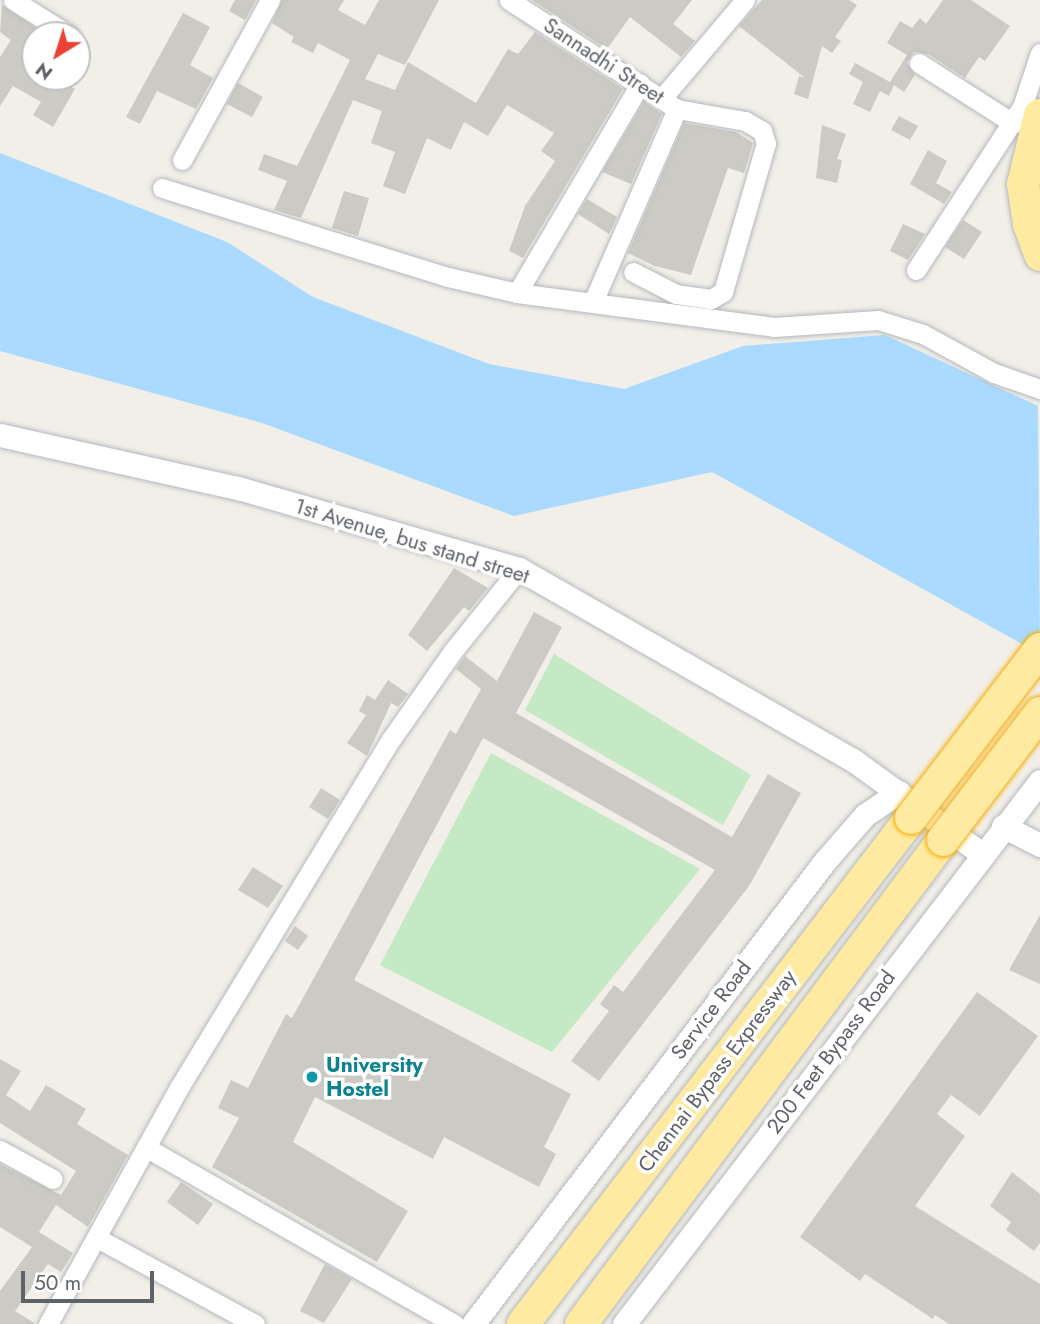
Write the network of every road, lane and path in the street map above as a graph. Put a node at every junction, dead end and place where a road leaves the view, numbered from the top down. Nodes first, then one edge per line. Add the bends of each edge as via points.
1 (13, 0) edge
2 (270, 0) edge
3 (509, 0) edge
4 (745, 0) edge
5 (47, 21) edge
6 (1040, 53) edge
7 (919, 63) dead end
8 (640, 84) junction
9 (670, 103) junction
10 (1026, 119) edge
11 (182, 160) dead end
12 (162, 188) dead end
13 (1040, 255) edge
14 (916, 270) dead end
15 (633, 272) dead end
16 (517, 293) junction
17 (593, 302) junction
18 (1040, 389) edge
19 (0, 435) edge
20 (519, 569) junction
21 (1040, 649) edge
22 (1040, 713) edge
23 (1040, 781) edge
24 (905, 805) junction
25 (1003, 826) junction
26 (1040, 845) edge
27 (982, 854) junction
28 (147, 1148) junction
29 (0, 1150) edge
30 (53, 1179) dead end
31 (97, 1238) junction
32 (630, 1322) edge
33 (48, 1324) edge
34 (255, 1324) edge
35 (454, 1324) edge
36 (472, 1324) edge
37 (523, 1324) edge
38 (581, 1324) edge

1 - 5 street
2 - 11 street
3 - 8 street, Sannadhi Street
4 - 9 street
6 - 10 street
7 - 10 street
8 - 9 street, Sannadhi Street
8 - 16 street
9 - 15 street, Sannadhi Street via 745,121 762,131 766,143 723,292 711,299 676,294
9 - 17 street
10 - 13 highway via 1023,184
10 - 14 street
12 - 16 street via 448,277
16 - 17 street
17 - 18 street via 774,327 878,320 923,334 994,373
19 - 20 street, 1st Avenue, bus stand street via 238,488
20 - 24 street, 1st Avenue, bus stand street via 853,760
20 - 28 street via 453,651 392,738
21 - 24 highway, Chennai Bypass Expressway, bridge
22 - 38 highway, Chennai Bypass Expressway, bridge
23 - 25 street, 200 Feet Bypass Road
24 - 27 street
24 - 36 street, Service Road via 865,815 825,861
24 - 37 highway, Chennai Bypass Expressway
25 - 26 street
25 - 27 street, 200 Feet Bypass Road
27 - 32 street, 200 Feet Bypass Road
28 - 31 street
28 - 35 street
29 - 30 street
31 - 33 street
31 - 34 street

